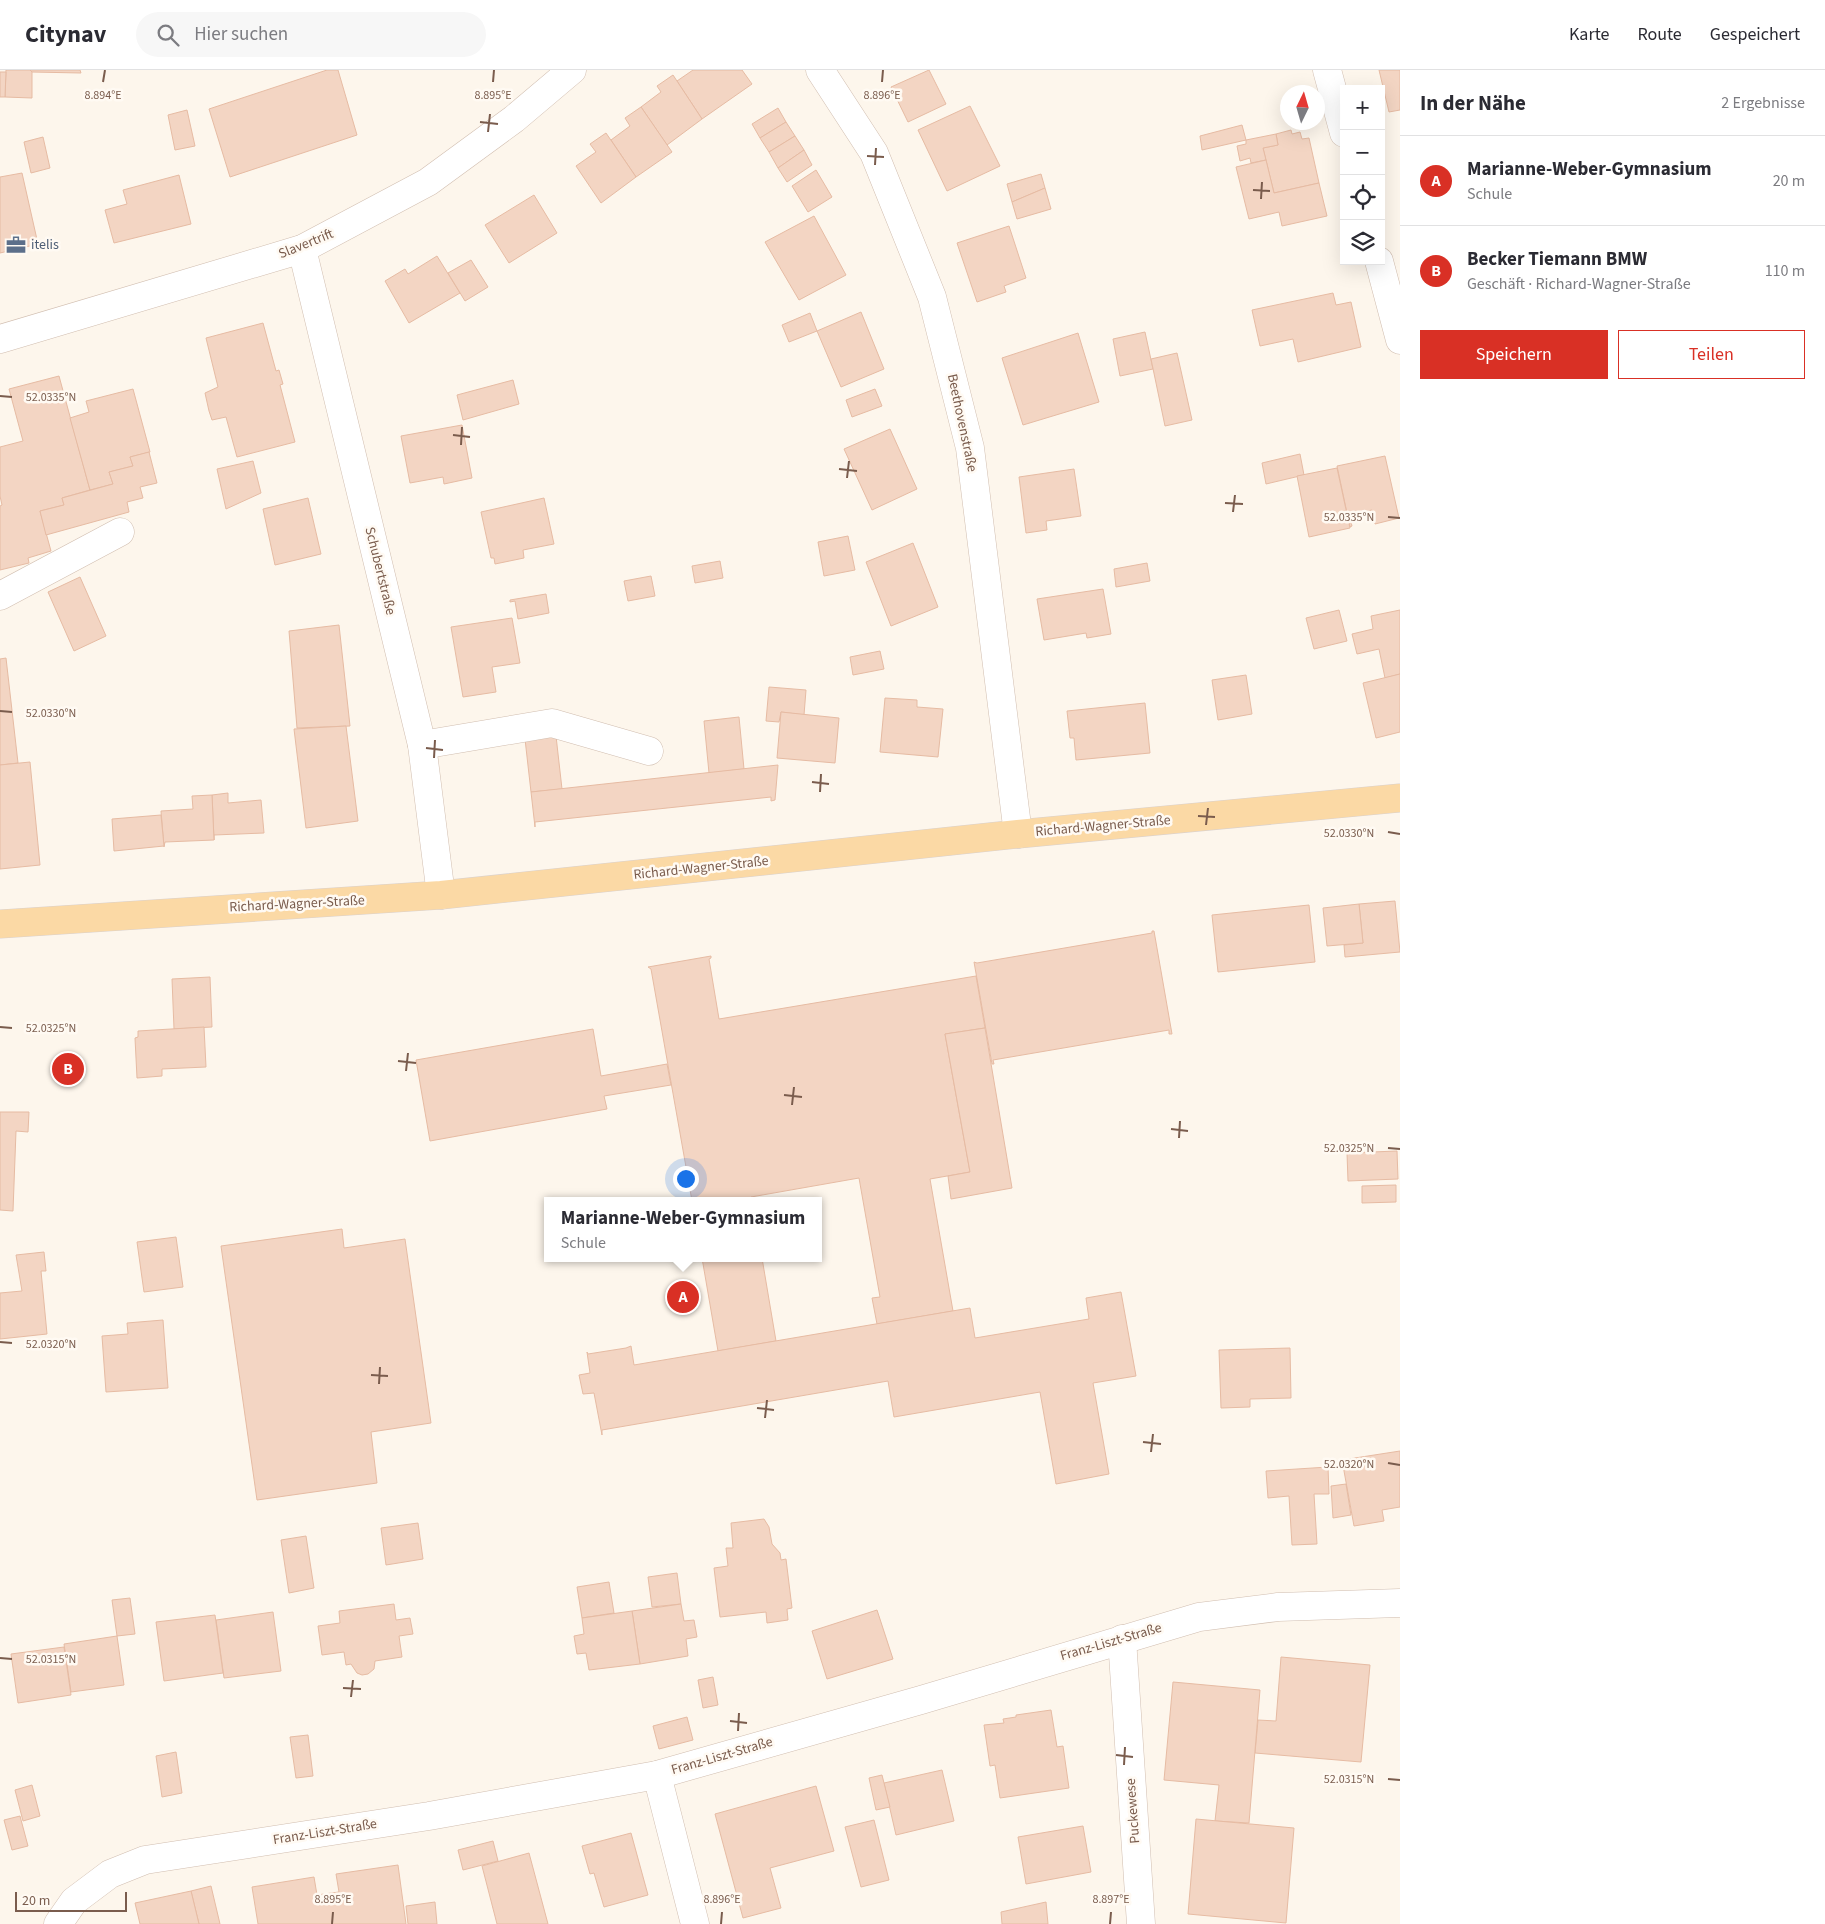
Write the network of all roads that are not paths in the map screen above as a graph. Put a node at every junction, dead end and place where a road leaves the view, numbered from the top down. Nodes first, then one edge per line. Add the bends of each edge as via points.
1 (572, 70) edge
2 (820, 70) edge
3 (1327, 70) edge
4 (1343, 130) edge
5 (302, 249) junction
6 (1380, 265) edge
7 (0, 339) edge
8 (1400, 340) edge
9 (120, 532) dead end
10 (0, 596) edge
11 (422, 745) junction
12 (648, 751) dead end
13 (1400, 798) edge
14 (1018, 834) junction
15 (441, 895) junction
16 (0, 924) edge
17 (1400, 1603) edge
18 (1122, 1639) junction
19 (657, 1775) junction
20 (58, 1924) edge
21 (695, 1924) edge
22 (1141, 1924) edge

1 - 5 street, Slavertrift via 514,119 428,182
2 - 14 street, Beethovenstraße via 874,153 932,297 970,448
3 - 4 street
5 - 7 street, Slavertrift
5 - 11 street, Schubertstraße
6 - 8 street
9 - 10 street
11 - 12 street via 552,723
11 - 15 street, Schubertstraße
13 - 14 main road, Richard-Wagner-Straße
14 - 15 main road, Richard-Wagner-Straße
15 - 16 main road, Richard-Wagner-Straße
17 - 18 street, Franz-Liszt-Straße via 1278,1607 1209,1615
18 - 19 street, Franz-Liszt-Straße
18 - 22 street, Puckewese
19 - 20 street, Franz-Liszt-Straße via 428,1816 145,1860 102,1879 74,1901
19 - 21 street

